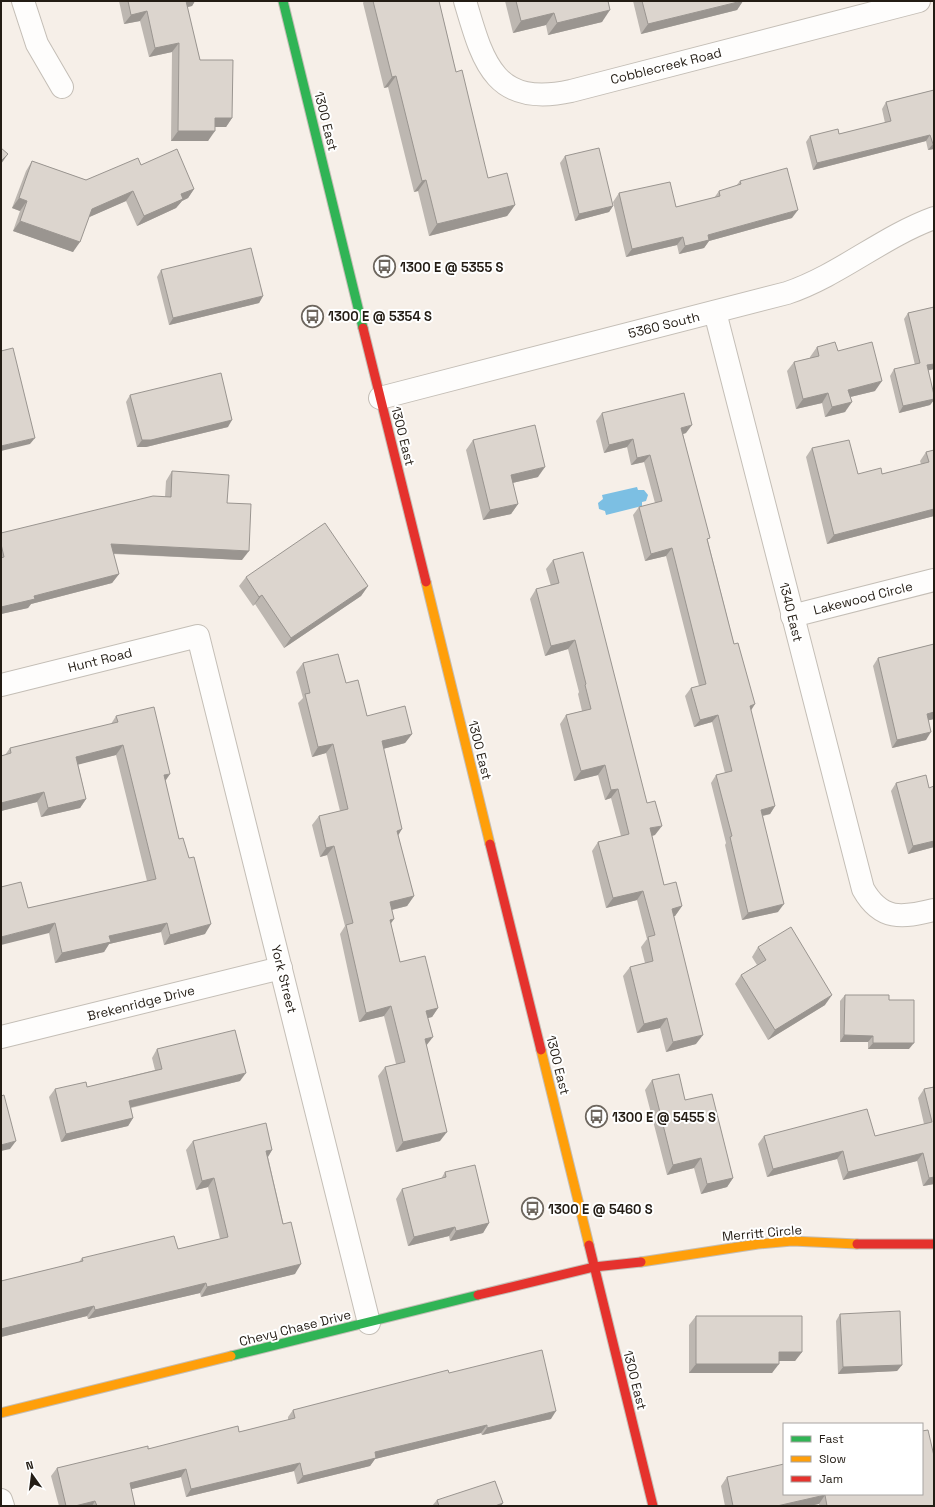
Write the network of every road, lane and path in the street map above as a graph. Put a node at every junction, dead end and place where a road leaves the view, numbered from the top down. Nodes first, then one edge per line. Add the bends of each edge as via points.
1 (23, 1) edge
2 (283, 1) edge
3 (465, 1) edge
4 (919, 1) edge
5 (62, 87) dead end
6 (934, 218) edge
7 (716, 312) junction
8 (380, 398) junction
9 (934, 580) edge
10 (792, 616) junction
11 (198, 636) joint
12 (1, 684) edge
13 (934, 910) edge
14 (281, 968) junction
15 (1, 1037) edge
16 (934, 1244) edge
17 (594, 1266) junction
18 (369, 1323) junction
19 (1, 1413) edge
20 (1, 1500) edge
21 (2, 1506) edge
22 (653, 1506) edge

1 - 5 street via 37,44
2 - 8 main road, 1300 East
3 - 4 street, Cobblecreek Road via 483,56 496,76 515,89 542,95 578,89
6 - 7 street, 5360 South via 904,231 818,282
7 - 8 street, 5360 South
7 - 10 street, 1340 East
8 - 17 main road, 1300 East
9 - 10 street, Lakewood Circle
10 - 13 street, 1340 East via 859,877 868,899 876,908 888,914 901,916
11 - 12 street, Hunt Road
11 - 14 street, York Street
14 - 15 street, Brekenridge Drive
14 - 18 street, York Street
16 - 17 main road, Merritt Circle via 785,1242 658,1260
17 - 18 main road, Chevy Chase Drive
17 - 22 main road, 1300 East
18 - 19 main road, Chevy Chase Drive
20 - 21 street

